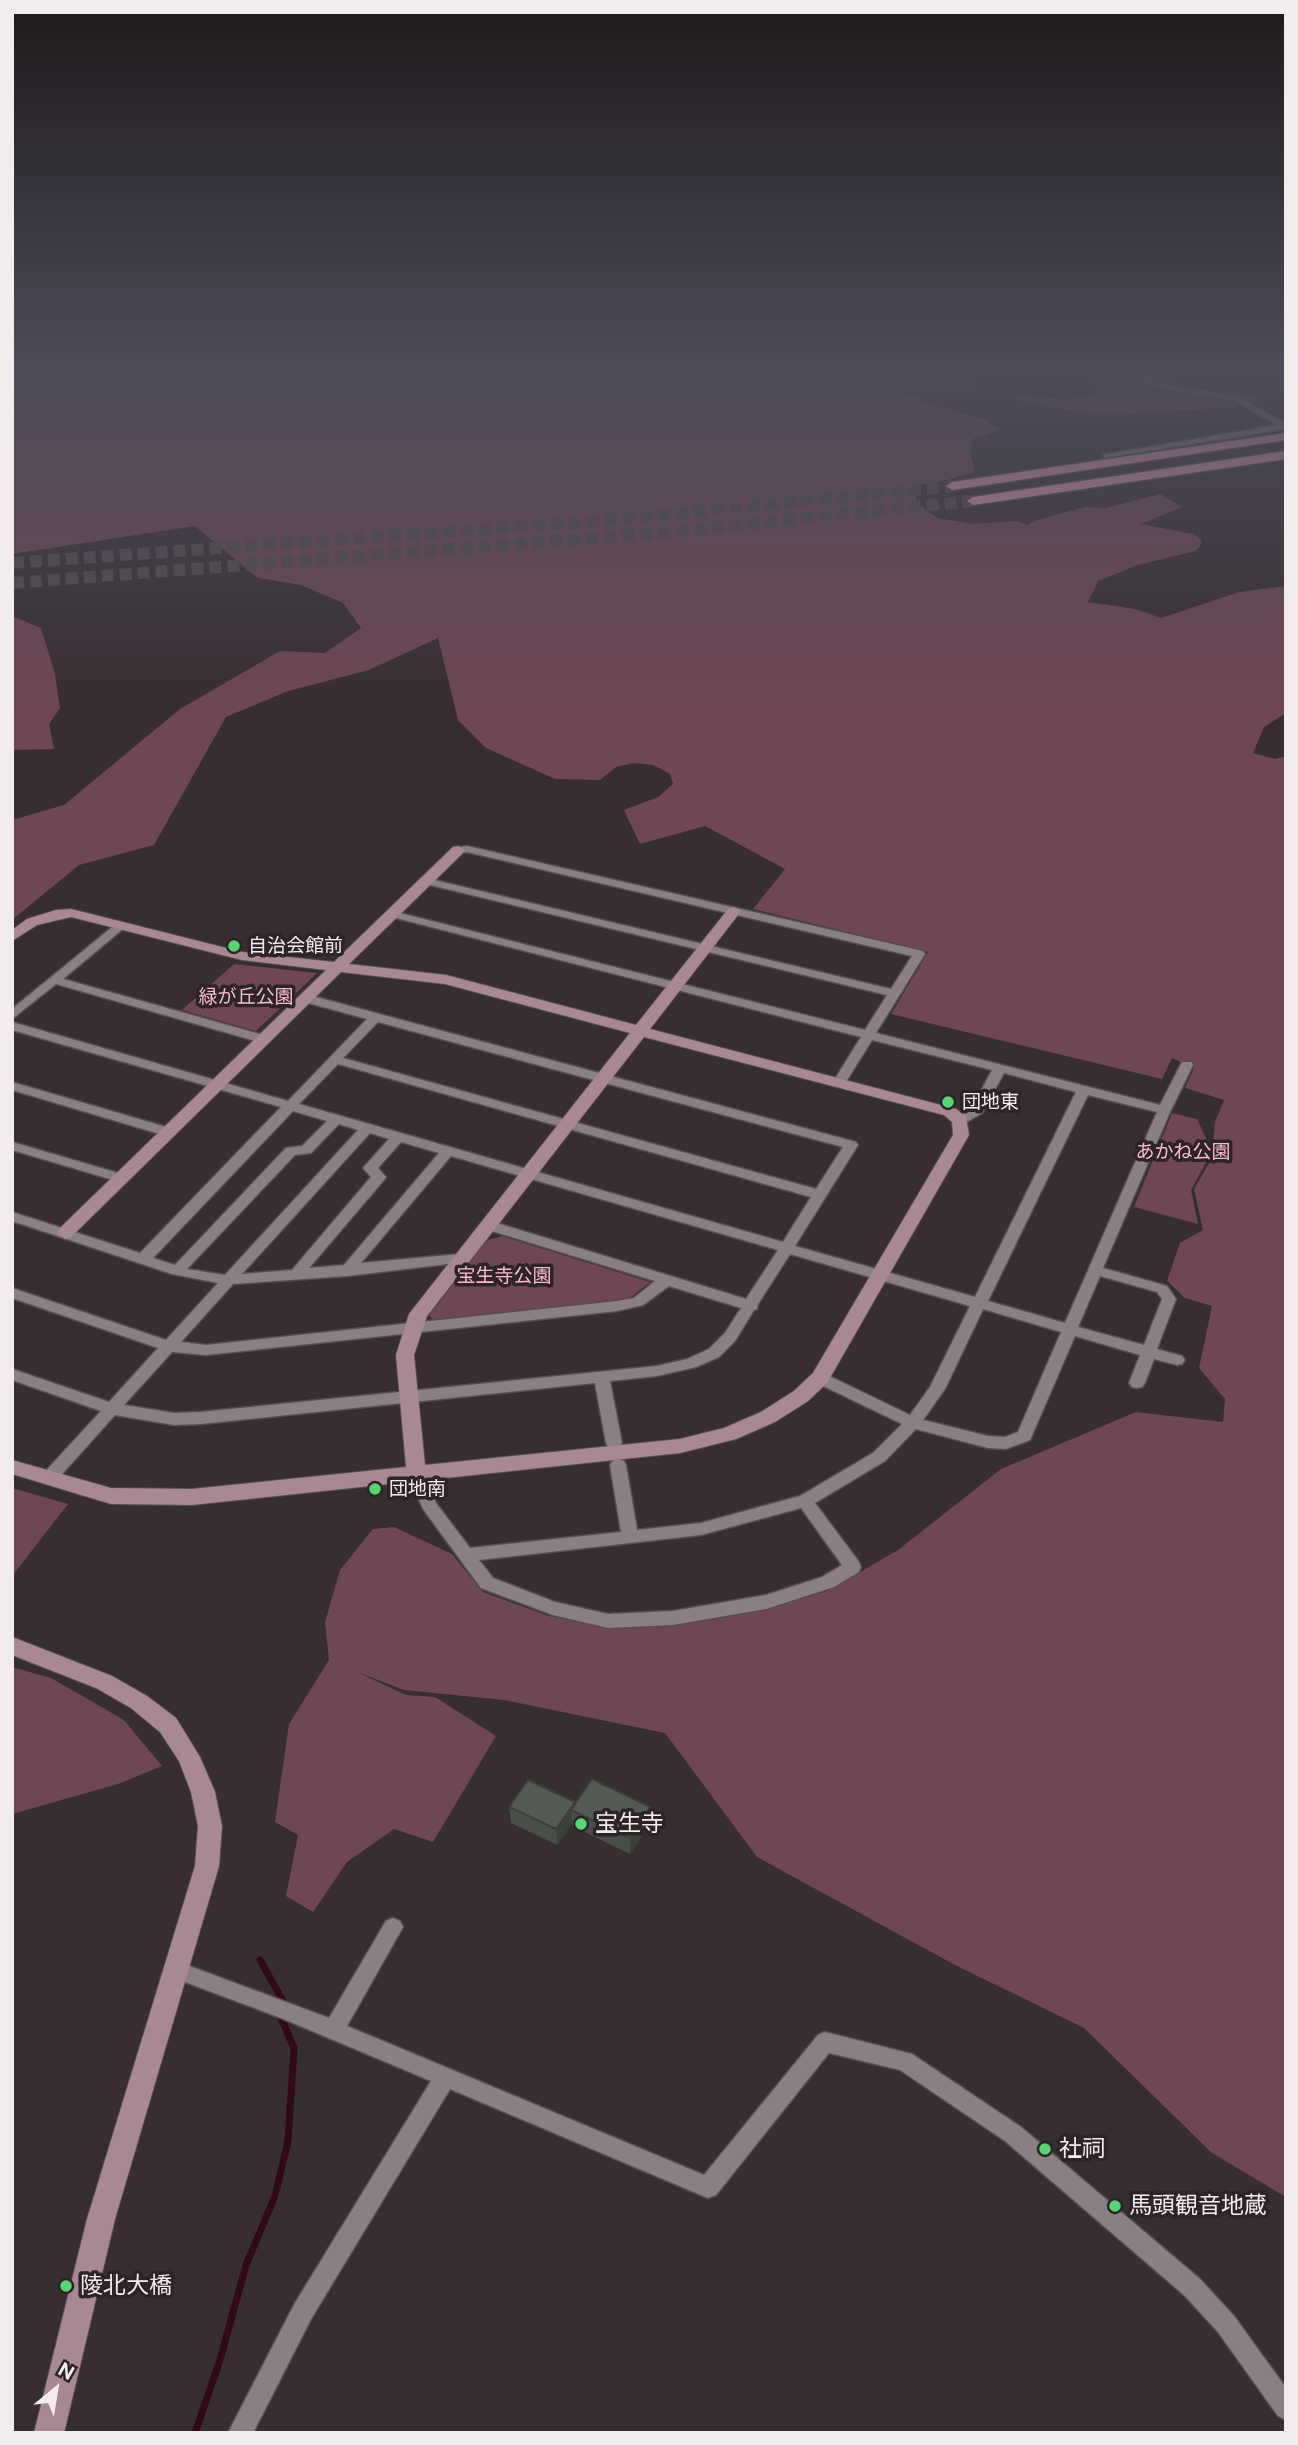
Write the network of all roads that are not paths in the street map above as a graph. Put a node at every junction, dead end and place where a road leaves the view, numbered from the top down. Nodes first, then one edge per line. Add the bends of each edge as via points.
1 (972, 483) edge
2 (1095, 483) edge
3 (952, 486) tunnel mouth
4 (973, 501) tunnel mouth
5 (458, 850) joint
6 (426, 881) junction
7 (734, 911) junction
8 (392, 915) junction
9 (120, 926) junction
10 (12, 937) edge
11 (705, 948) junction
12 (337, 967) junction
13 (54, 980) junction
14 (674, 986) junction
15 (894, 993) junction
16 (305, 999) junction
17 (12, 1014) edge
18 (375, 1018) junction
19 (12, 1026) edge
20 (639, 1031) junction
21 (869, 1035) junction
22 (263, 1040) junction
23 (336, 1060) junction
24 (1187, 1065) dead end
25 (1000, 1068) junction
26 (602, 1078) junction
27 (839, 1082) junction
28 (216, 1084) junction
29 (12, 1086) edge
30 (1084, 1089) junction
31 (291, 1107) junction
32 (1164, 1110) junction
33 (335, 1119) junction
34 (960, 1120) junction
35 (566, 1124) junction
36 (367, 1128) junction
37 (168, 1132) junction
38 (398, 1137) junction
39 (12, 1146) edge
40 (448, 1151) junction
41 (528, 1174) junction
42 (120, 1178) junction
43 (820, 1195) junction
44 (12, 1216) edge
45 (487, 1225) junction
46 (65, 1233) junction
47 (788, 1249) junction
48 (143, 1259) junction
49 (460, 1259) junction
50 (1095, 1270) junction
51 (177, 1271) junction
52 (347, 1271) junction
53 (880, 1275) junction
54 (294, 1276) junction
55 (229, 1280) junction
56 (667, 1280) junction
57 (12, 1293) edge
58 (977, 1303) junction
59 (752, 1306) junction
60 (1070, 1329) junction
61 (411, 1330) junction
62 (169, 1346) junction
63 (1151, 1352) junction
64 (1177, 1360) dead end
65 (12, 1374) edge
66 (602, 1377) junction
67 (820, 1378) junction
68 (1136, 1383) dead end
69 (410, 1396) junction
70 (112, 1409) junction
71 (913, 1423) junction
72 (614, 1443) dead end
73 (618, 1465) dead end
74 (12, 1467) edge
75 (416, 1473) junction
76 (48, 1479) junction
77 (805, 1501) junction
78 (630, 1538) junction
79 (467, 1555) junction
80 (12, 1646) edge
81 (393, 1927) dead end
82 (176, 1970) junction
83 (333, 2029) junction
84 (445, 2077) junction
85 (1286, 2409) edge
86 (49, 2433) edge
87 (240, 2433) edge

1 - 3 highway
2 - 4 highway
5 - 6 street
5 - 7 street
6 - 8 street
6 - 11 street
7 - 11 street
7 - 15 street via 919,954
8 - 12 street
8 - 14 street
9 - 10 street via 71,913 56,914 33,922
9 - 12 street via 242,956
9 - 13 street
11 - 14 street
11 - 15 street
12 - 16 street
12 - 20 street via 446,980
13 - 17 street
13 - 22 street
14 - 20 street
14 - 21 street
15 - 21 street
16 - 18 street
16 - 22 street
18 - 23 street
18 - 26 street
19 - 28 street
20 - 26 street
20 - 27 street
21 - 25 street
21 - 27 street
22 - 28 street
23 - 31 street
23 - 35 street
24 - 32 street
25 - 30 street
25 - 34 street via 977,1110
26 - 35 street
26 - 43 street via 851,1144
27 - 34 street via 950,1112
28 - 31 street
28 - 37 street
29 - 37 street
30 - 32 street
30 - 58 street
31 - 33 street
31 - 48 street
32 - 50 street
33 - 36 street
33 - 51 street via 306,1150 290,1151
34 - 53 street via 961,1135
35 - 41 street
35 - 43 street
36 - 38 street
36 - 55 street
37 - 42 street
38 - 40 street
38 - 54 street via 370,1168 379,1177
39 - 42 street
40 - 41 street
40 - 52 street
41 - 45 street
41 - 47 street
42 - 46 street
43 - 47 street
44 - 46 street
45 - 49 street
45 - 56 street
46 - 48 street
47 - 53 street
47 - 59 street
48 - 51 street
49 - 52 street
49 - 61 street
50 - 60 street
50 - 63 street via 1162,1289 1169,1299
51 - 55 street
52 - 54 street
53 - 58 street
53 - 67 street
54 - 55 street
55 - 62 street
56 - 59 street
56 - 61 street via 638,1302
57 - 62 street
58 - 60 street
58 - 71 street via 937,1389
59 - 66 street via 714,1353 657,1371
60 - 63 street
60 - 71 street via 1024,1436 1006,1443 988,1442
61 - 62 street via 206,1350
61 - 69 street via 405,1355
62 - 70 street
63 - 64 street
63 - 68 street
65 - 70 street
66 - 69 street
66 - 72 street
67 - 71 street
67 - 75 street via 768,1417 729,1434 680,1446
69 - 70 street via 201,1419
69 - 75 street
70 - 76 street
71 - 77 street via 879,1457
73 - 78 street
74 - 76 street
75 - 76 street via 192,1497 111,1496
75 - 79 street via 429,1505
77 - 78 street via 701,1529
77 - 79 street via 853,1567 828,1582 716,1612 608,1621 507,1593 487,1583
78 - 79 street
80 - 82 street via 104,1682 139,1702 167,1725 190,1757 210,1826 207,1866
81 - 83 street
82 - 83 street
82 - 86 street via 101,2219
83 - 84 street
84 - 85 street via 708,2187 825,2042 905,2061 1013,2134 1192,2287 1226,2324
84 - 87 street via 303,2311

